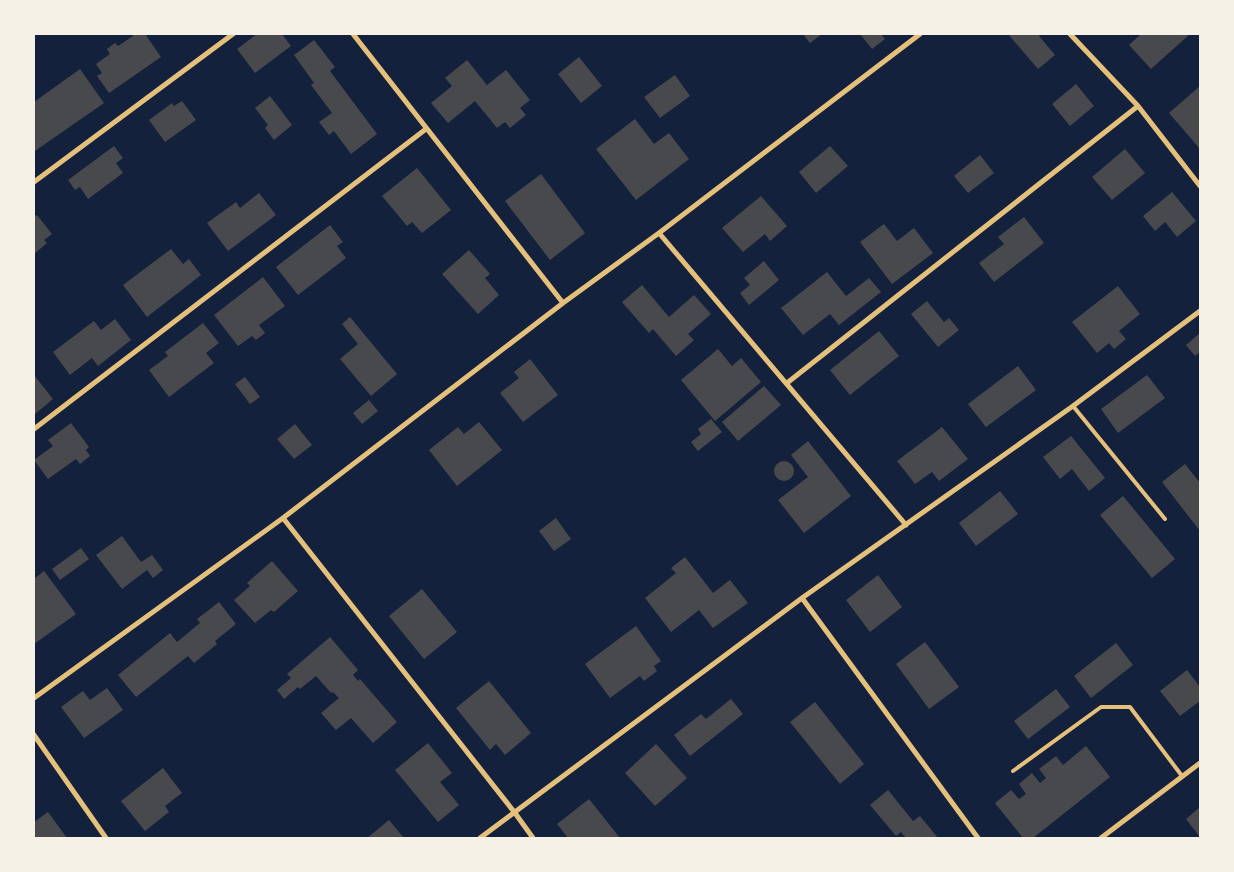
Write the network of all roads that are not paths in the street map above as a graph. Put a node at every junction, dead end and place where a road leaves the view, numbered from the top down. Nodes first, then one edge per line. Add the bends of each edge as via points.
1 (233, 34) edge
2 (353, 34) edge
3 (920, 34) edge
4 (1070, 34) edge
5 (1138, 106) junction
6 (426, 129) junction
7 (34, 182) edge
8 (1200, 186) edge
9 (658, 233) junction
10 (563, 303) junction
11 (1200, 311) edge
12 (787, 383) junction
13 (1073, 406) junction
14 (34, 429) edge
15 (283, 518) junction
16 (1165, 519) dead end
17 (906, 525) junction
18 (802, 598) junction
19 (34, 698) edge
20 (34, 735) edge
21 (1200, 763) edge
22 (1013, 772) dead end
23 (1182, 776) junction
24 (515, 813) junction
25 (106, 838) edge
26 (480, 838) edge
27 (533, 838) edge
28 (978, 838) edge
29 (1101, 838) edge

1 - 7 street
2 - 6 street
3 - 9 street
4 - 5 street
5 - 8 street
5 - 12 street
6 - 10 street
6 - 14 street
9 - 10 street
9 - 12 street
10 - 15 street
11 - 13 street
12 - 17 street
13 - 16 lane
13 - 17 street
15 - 19 street
15 - 24 street
17 - 18 street
18 - 24 street
18 - 28 street
20 - 25 street
21 - 23 street
22 - 23 lane via 1101,707 1130,707
23 - 29 street
24 - 26 street
24 - 27 street

